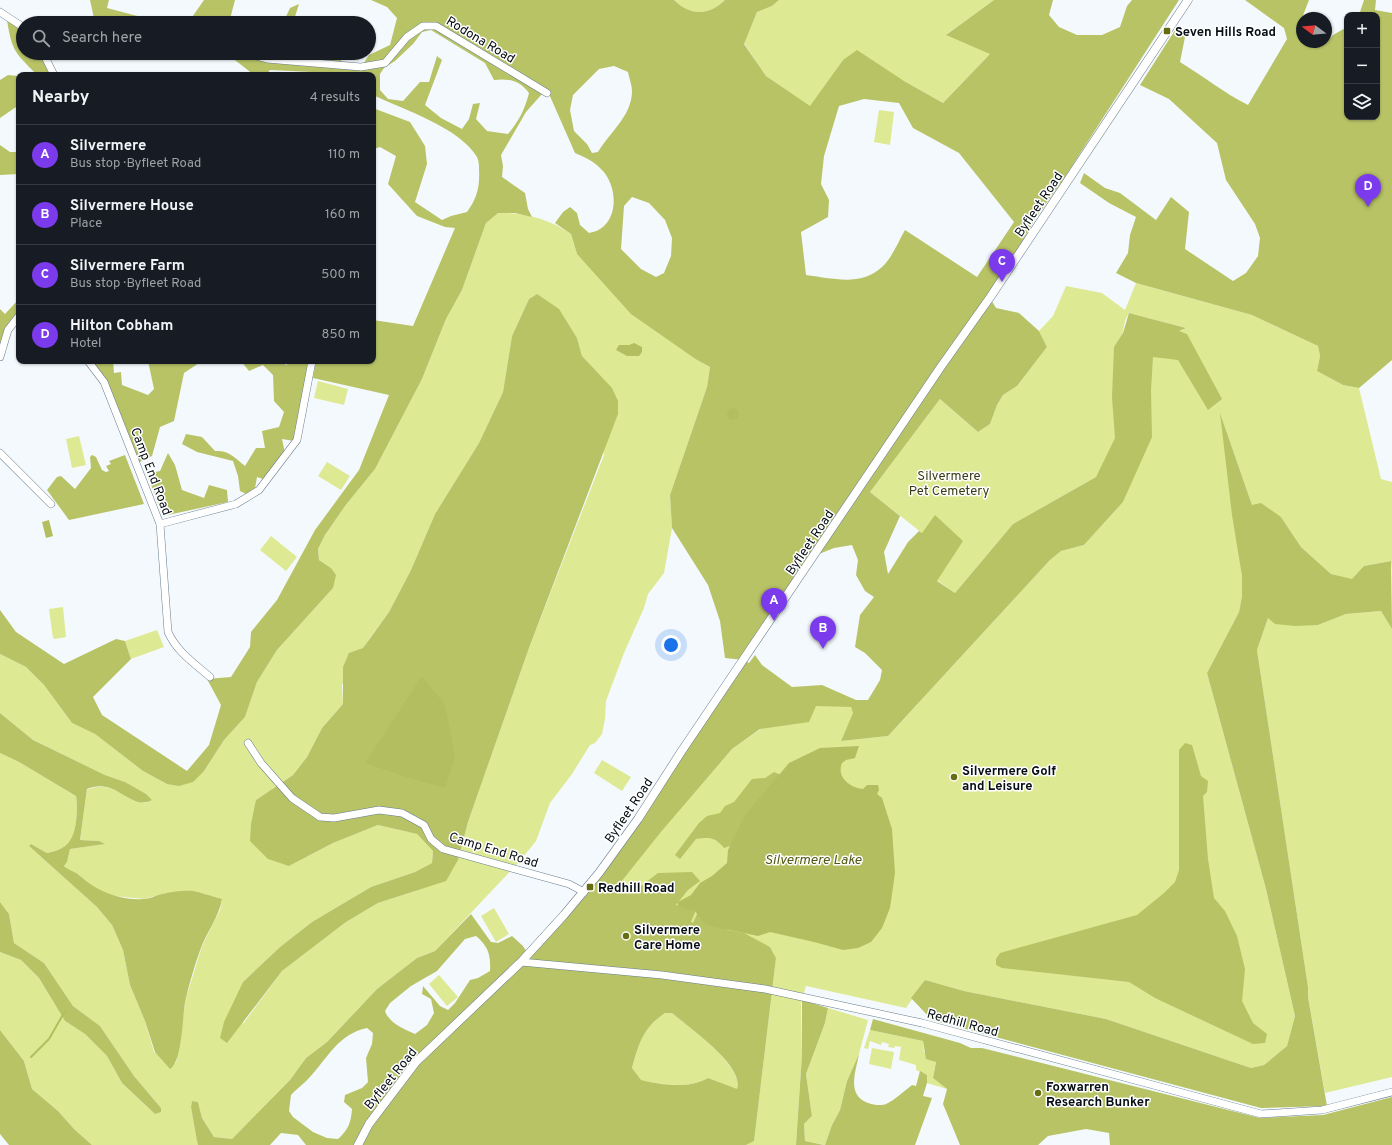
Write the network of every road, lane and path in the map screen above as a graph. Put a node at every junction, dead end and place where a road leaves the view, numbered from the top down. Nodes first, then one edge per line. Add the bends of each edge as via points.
1 (1188, 0) edge
2 (0, 12) edge
3 (16, 22) edge
4 (46, 60) edge
5 (279, 60) edge
6 (52, 72) edge
7 (547, 93) dead end
8 (16, 320) edge
9 (0, 357) edge
10 (90, 364) edge
11 (311, 364) edge
12 (0, 453) edge
13 (51, 504) dead end
14 (160, 524) junction
15 (210, 677) dead end
16 (248, 743) dead end
17 (584, 892) junction
18 (521, 962) junction
19 (1392, 1092) edge
20 (358, 1145) edge

1 - 17 main road, Byfleet Road via 638,819
2 - 3 street
4 - 6 street
5 - 7 street, Rodona Road via 361,67 385,63 407,37 423,26 436,26
8 - 9 street via 8,330
10 - 14 street, Camp End Road via 104,382
11 - 14 street via 297,440 259,490 236,504
12 - 13 street
14 - 15 street, Camp End Road via 168,632 173,644
16 - 17 street, Camp End Road via 292,798 320,816 334,818 379,810 402,813 424,826 431,839 443,849 569,884
17 - 18 main road, Byfleet Road
18 - 19 street, Redhill Road via 662,975 765,989 922,1023 1261,1114 1322,1110
18 - 20 main road, Byfleet Road via 416,1062 369,1124

